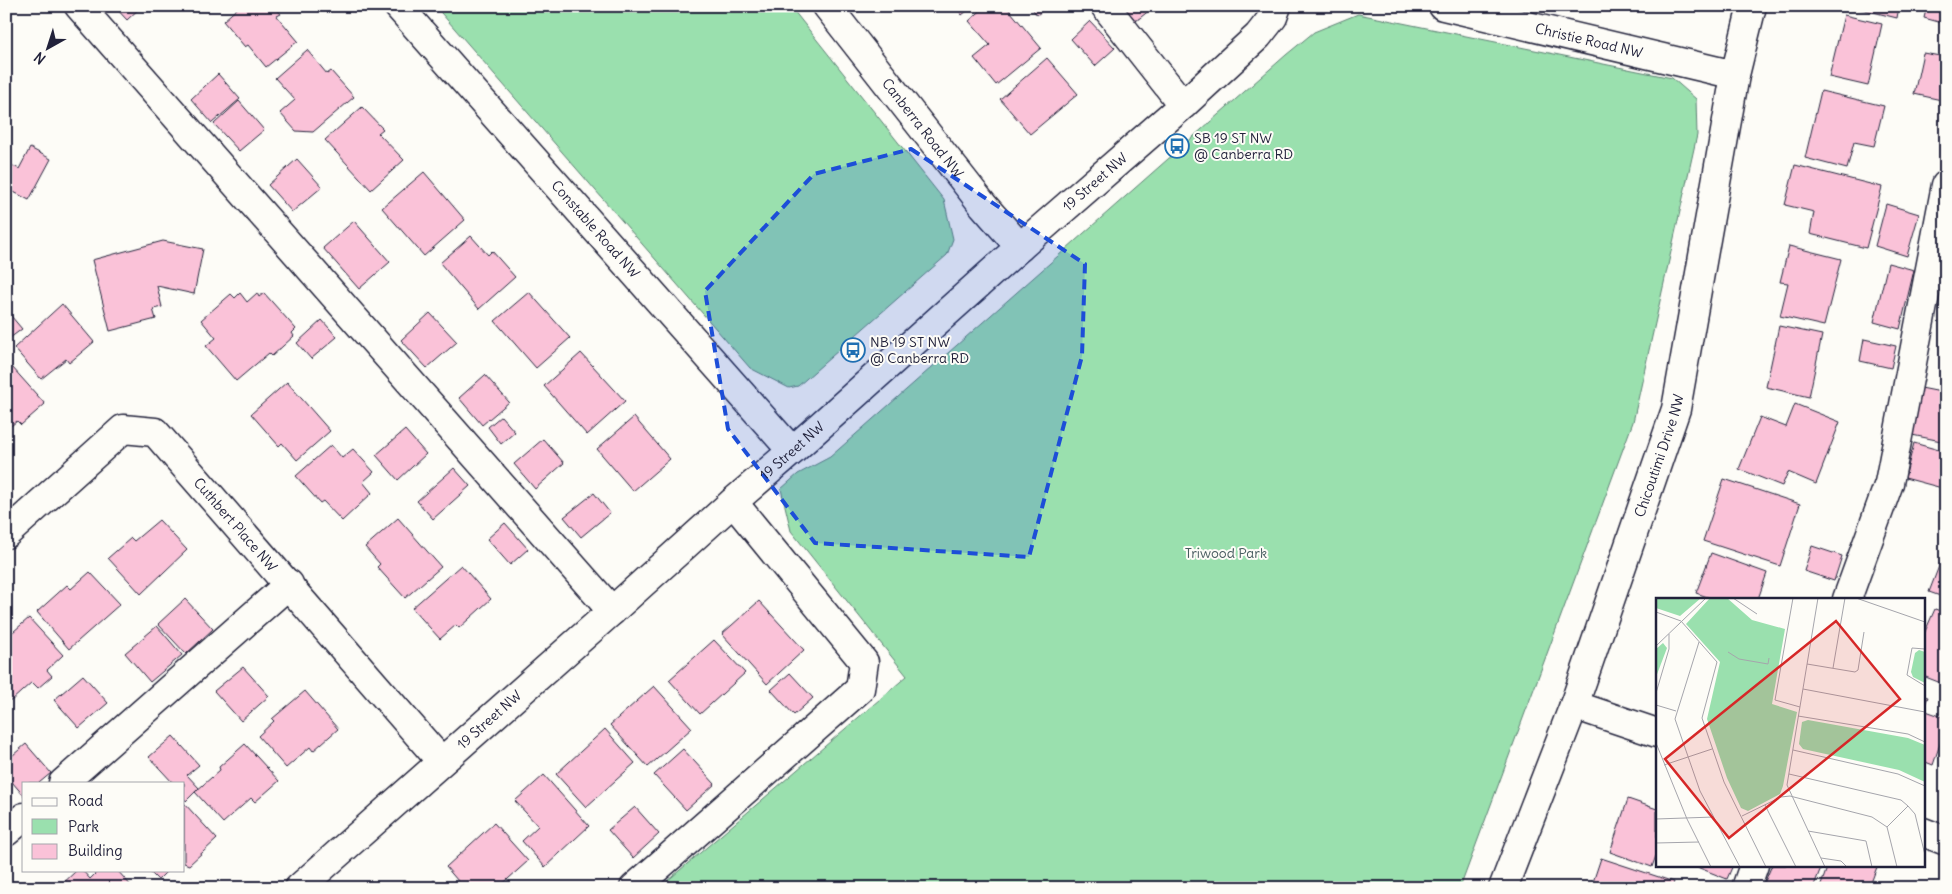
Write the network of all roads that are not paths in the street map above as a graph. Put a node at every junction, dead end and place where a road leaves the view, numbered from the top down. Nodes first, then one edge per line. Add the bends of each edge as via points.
1 (80, 6) edge
2 (398, 6) edge
3 (827, 6) edge
4 (1105, 6) edge
5 (1277, 6) edge
6 (1443, 6) edge
7 (1752, 6) edge
8 (1521, 14) edge
9 (1735, 75) junction
10 (1183, 105) junction
11 (1946, 185) edge
12 (1942, 223) edge
13 (1020, 247) junction
14 (792, 451) junction
15 (732, 502) junction
16 (6, 534) edge
17 (289, 584) junction
18 (1847, 598) edge
19 (612, 611) junction
20 (1574, 705) junction
21 (1656, 733) edge
22 (441, 761) junction
23 (63, 782) edge
24 (22, 819) edge
25 (6, 832) edge
26 (1924, 832) edge
27 (1946, 841) edge
28 (1754, 866) edge
29 (298, 888) edge
30 (634, 888) edge
31 (1503, 888) edge
32 (1746, 888) edge

1 - 19 street
2 - 14 street, Constable Road NW
3 - 13 street, Canberra Road NW via 982,205
4 - 10 street
5 - 10 street, 19 Street NW via 1273,17 1258,36
6 - 8 street, Christie Road NW
7 - 9 street, Chicoutimi Drive NW
8 - 9 street, Christie Road NW
9 - 20 street, Chicoutimi Drive NW via 1676,409
10 - 13 street, 19 Street NW
11 - 12 street
12 - 18 street via 1889,483
13 - 14 street, 19 Street NW
14 - 15 street, 19 Street NW
15 - 19 street, 19 Street NW
15 - 30 street via 864,662 860,689
16 - 17 street, Cuthbert Place NW via 123,429 155,432
17 - 22 street, Cuthbert Place NW
17 - 23 street
19 - 22 street, 19 Street NW
20 - 21 street
20 - 31 street, Chicoutimi Drive NW
22 - 29 street, 19 Street NW
24 - 25 street
26 - 27 street
28 - 32 street

